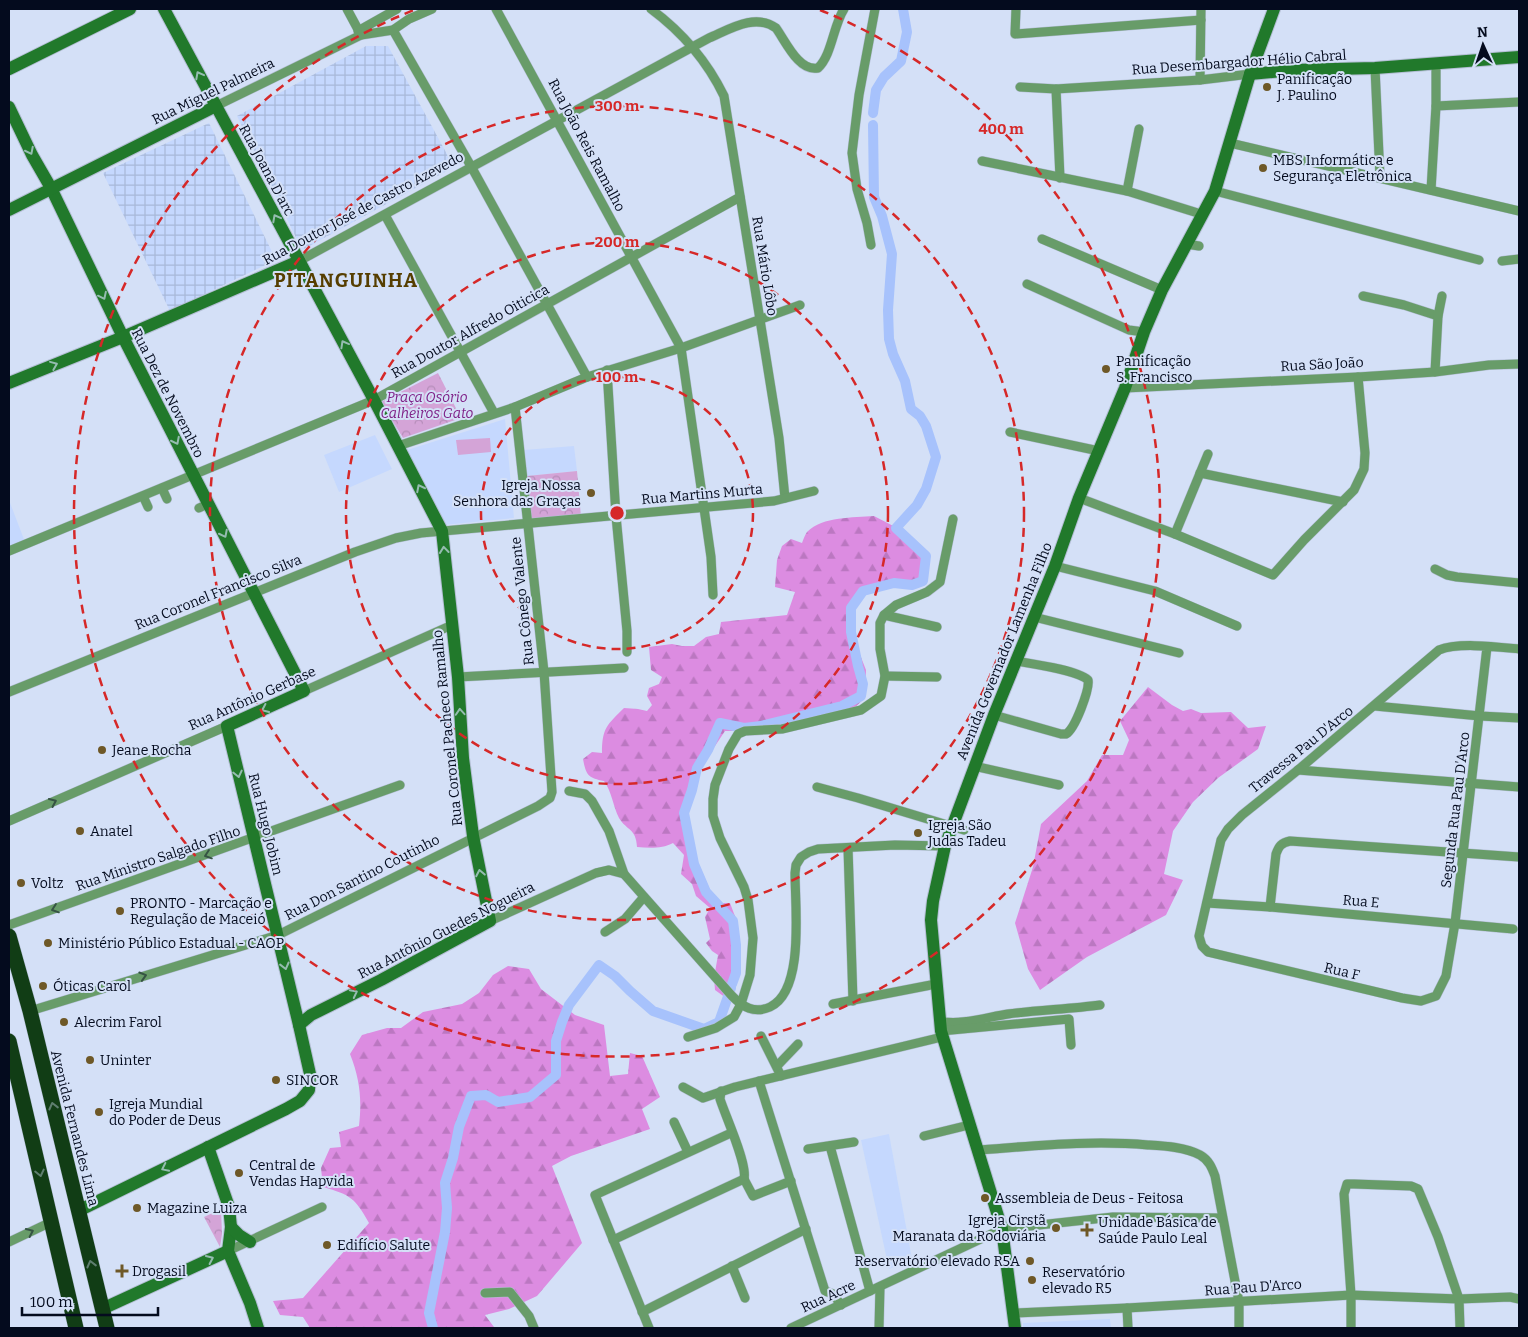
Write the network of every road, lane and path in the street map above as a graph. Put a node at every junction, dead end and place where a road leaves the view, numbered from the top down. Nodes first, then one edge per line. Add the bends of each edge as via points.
1 (130, 9) edge
2 (164, 9) edge
3 (347, 9) edge
4 (397, 9) edge
5 (432, 9) edge
6 (496, 9) edge
7 (651, 9) edge
8 (844, 9) edge
9 (875, 9) edge
10 (1016, 9) edge
11 (1201, 9) edge
12 (1274, 9) edge
13 (1201, 20) junction
14 (394, 30) junction
15 (360, 33) junction
16 (693, 47) junction
17 (1519, 56) edge
18 (1436, 63) junction
19 (1375, 68) junction
20 (9, 69) edge
21 (1250, 74) junction
22 (1200, 80) junction
23 (1020, 87) dead end
24 (1056, 89) junction
25 (1519, 102) edge
26 (216, 106) junction
27 (1436, 106) junction
28 (9, 107) edge
29 (558, 120) junction
30 (1139, 129) dead end
31 (1230, 143) junction
32 (982, 161) dead end
33 (472, 168) junction
34 (1060, 178) junction
35 (1380, 178) junction
36 (51, 188) junction
37 (1431, 190) junction
38 (1127, 191) junction
39 (1215, 191) junction
40 (740, 197) junction
41 (9, 210) edge
42 (1519, 210) edge
43 (1201, 214) junction
44 (385, 215) junction
45 (1042, 239) dead end
46 (1186, 244) junction
47 (871, 245) dead end
48 (1199, 246) dead end
49 (631, 258) junction
50 (1519, 259) edge
51 (1479, 260) dead end
52 (1502, 260) dead end
53 (299, 261) junction
54 (1027, 284) dead end
55 (1162, 290) junction
56 (1363, 296) dead end
57 (1442, 296) dead end
58 (546, 305) junction
59 (800, 305) dead end
60 (1438, 316) junction
61 (760, 318) junction
62 (1144, 332) junction
63 (123, 337) junction
64 (681, 348) junction
65 (461, 352) junction
66 (1519, 364) edge
67 (607, 370) junction
68 (1435, 372) junction
69 (586, 376) junction
70 (1358, 376) junction
71 (9, 384) edge
72 (1125, 388) junction
73 (374, 400) junction
74 (515, 407) junction
75 (494, 413) junction
76 (1010, 432) dead end
77 (398, 446) junction
78 (1099, 451) junction
79 (1208, 454) dead end
80 (1200, 473) junction
81 (193, 475) junction
82 (162, 488) junction
83 (814, 491) dead end
84 (143, 496) junction
85 (786, 498) junction
86 (1079, 498) junction
87 (167, 499) dead end
88 (1343, 502) junction
89 (148, 506) dead end
90 (703, 507) junction
91 (616, 516) junction
92 (953, 519) dead end
93 (528, 524) junction
94 (442, 531) junction
95 (1175, 534) junction
96 (9, 551) edge
97 (1055, 566) junction
98 (1436, 569) dead end
99 (1519, 582) edge
100 (254, 592) junction
101 (713, 595) dead end
102 (884, 615) junction
103 (1034, 617) junction
104 (452, 625) junction
105 (1236, 626) dead end
106 (936, 627) dead end
107 (1488, 647) junction
108 (1519, 649) edge
109 (627, 652) dead end
110 (1179, 653) dead end
111 (1016, 661) junction
112 (624, 668) dead end
113 (544, 672) junction
114 (884, 676) junction
115 (458, 677) junction
116 (937, 677) dead end
117 (304, 691) junction
118 (9, 692) edge
119 (1375, 706) junction
120 (994, 715) junction
121 (1480, 716) junction
122 (1519, 718) edge
123 (227, 726) junction
124 (974, 766) junction
125 (1298, 770) junction
126 (1471, 783) junction
127 (1059, 785) dead end
128 (400, 786) dead end
129 (817, 787) dead end
130 (1519, 787) edge
131 (569, 791) dead end
132 (552, 792) joint
133 (9, 822) edge
134 (958, 828) junction
135 (473, 836) junction
136 (254, 838) junction
137 (945, 846) junction
138 (848, 848) junction
139 (1463, 853) junction
140 (1519, 857) edge
141 (624, 874) junction
142 (643, 898) junction
143 (1207, 903) junction
144 (1270, 907) junction
145 (490, 921) junction
146 (1455, 923) junction
147 (9, 925) edge
148 (1513, 929) dead end
149 (605, 932) dead end
150 (278, 934) junction
151 (9, 936) edge
152 (1220, 954) joint
153 (1446, 976) joint
154 (936, 984) junction
155 (853, 1001) junction
156 (741, 1004) junction
157 (833, 1004) dead end
158 (1100, 1006) dead end
159 (30, 1011) junction
160 (298, 1019) junction
161 (941, 1030) junction
162 (761, 1036) dead end
163 (688, 1037) dead end
164 (9, 1040) edge
165 (798, 1044) dead end
166 (1071, 1045) dead end
167 (777, 1066) junction
168 (12, 1068) edge
169 (781, 1076) junction
170 (759, 1081) junction
171 (683, 1087) dead end
172 (721, 1092) junction
173 (674, 1122) dead end
174 (969, 1125) junction
175 (731, 1132) junction
176 (924, 1136) dead end
177 (854, 1142) dead end
178 (830, 1146) junction
179 (208, 1147) junction
180 (808, 1149) dead end
181 (977, 1150) junction
182 (688, 1152) junction
183 (744, 1179) junction
184 (791, 1181) junction
185 (322, 1207) dead end
186 (78, 1211) junction
187 (1222, 1218) junction
188 (51, 1222) junction
189 (231, 1227) junction
190 (806, 1229) junction
191 (1002, 1229) junction
192 (613, 1240) junction
193 (9, 1242) edge
194 (250, 1242) junction
195 (228, 1251) junction
196 (732, 1266) junction
197 (880, 1287) junction
198 (870, 1291) junction
199 (486, 1293) dead end
200 (1351, 1295) junction
201 (746, 1298) dead end
202 (1459, 1298) junction
203 (1519, 1300) edge
204 (1239, 1302) junction
205 (841, 1305) junction
206 (1127, 1308) junction
207 (102, 1309) junction
208 (642, 1312) junction
209 (1014, 1313) junction
210 (804, 1325) edge
211 (76, 1328) edge
212 (107, 1328) edge
213 (258, 1328) edge
214 (534, 1328) edge
215 (649, 1328) edge
216 (791, 1328) edge
217 (879, 1328) edge
218 (1014, 1328) edge
219 (1128, 1328) edge
220 (1239, 1328) edge
221 (1351, 1328) edge
222 (1460, 1328) edge

1 - 20 street
26 -> 2 street, Rua Joana D'arc
3 - 15 street
4 - 15 street, Rua Miguel Palmeira
5 - 14 street, Rua Miguel Palmeira
6 - 29 street, Rua João Reis Ramalho
7 - 16 street
8 - 16 street, Rua Doutor José de Castro Azevedo via 824,62 818,68 801,63 776,28 762,21 740,24
9 - 47 street via 852,153
10 - 13 street via 1015,34
11 - 13 street
12 - 21 street, Avenida Governador Lamenha Filho
13 - 22 street
14 - 15 street, Rua Miguel Palmeira
14 - 33 street
15 - 26 street, Rua Miguel Palmeira
16 - 29 street, Rua Doutor José de Castro Azevedo
16 - 40 street, Rua Mário Lôbo via 708,66 724,96
17 - 18 street, Rua Desembargador Hélio Cabral
18 - 19 street, Rua Desembargador Hélio Cabral
18 - 27 street
19 - 21 street, Rua Desembargador Hélio Cabral
19 - 35 street
21 - 22 street, Rua Desembargador Hélio Cabral
21 - 31 street, Avenida Governador Lamenha Filho
22 - 24 street, Rua Desembargador Hélio Cabral
23 - 24 street, Rua Desembargador Hélio Cabral
24 - 34 street
25 - 27 street
26 - 36 street, Rua Miguel Palmeira
53 -> 26 street, Rua Joana D'arc
27 - 37 street
28 -> 36 street, Rua Dez de Novembro
29 - 33 street, Rua Doutor José de Castro Azevedo
29 - 49 street, Rua João Reis Ramalho
30 - 38 street
31 - 35 street
31 - 39 street, Avenida Governador Lamenha Filho
32 - 34 street
33 - 44 street, Rua Doutor José de Castro Azevedo
33 - 58 street
34 - 38 street
35 - 37 street
36 - 41 street, Rua Miguel Palmeira
36 -> 63 street, Rua Dez de Novembro
37 - 42 street
38 - 43 street
39 - 43 street, Avenida Governador Lamenha Filho
39 - 51 street
40 - 49 street, Rua Doutor Alfredo Oiticica
40 - 61 street, Rua Mário Lôbo
43 - 46 street, Avenida Governador Lamenha Filho
44 - 53 street, Rua Doutor José de Castro Azevedo
44 - 65 street
45 - 55 street
46 - 48 street
46 - 55 street, Avenida Governador Lamenha Filho
49 - 58 street, Rua Doutor Alfredo Oiticica
49 - 64 street, Rua João Reis Ramalho
50 - 52 street
53 - 63 street, Rua Doutor José de Castro Azevedo
73 -> 53 street, Rua Joana D'arc
54 - 62 street via 1129,330
55 - 62 street, Avenida Governador Lamenha Filho
56 - 60 street
57 - 60 street
58 - 65 street, Rua Doutor Alfredo Oiticica
58 - 69 street
59 - 61 street
60 - 68 street
61 - 64 street
61 - 85 street, Rua Mário Lôbo
62 - 72 street, Avenida Governador Lamenha Filho
71 -> 63 street, Rua Doutor José de Castro Azevedo
63 -> 81 street, Rua Dez de Novembro
64 - 67 street
64 - 90 street
65 - 73 street, Rua Doutor Alfredo Oiticica
65 - 75 street
66 - 68 street, Rua São João
67 - 69 street
67 - 91 street
68 - 70 street, Rua São João
69 - 74 street
70 - 72 street, Rua São João
70 - 88 street via 1364,469 1354,490
72 - 78 street, Avenida Governador Lamenha Filho
73 - 77 street, Rua Joana D'arc
73 - 81 street, Rua Doutor Alfredo Oiticica
74 - 75 street
74 - 93 street, Rua Cônego Valente
75 - 77 street
76 - 78 street
94 -> 77 street, Rua Joana D'arc
78 - 86 street, Avenida Governador Lamenha Filho
79 - 80 street
80 - 88 street
80 - 95 street
81 - 82 street, Rua Doutor Alfredo Oiticica
81 -> 100 street, Rua Dez de Novembro via 204,506
82 - 84 street, Rua Doutor Alfredo Oiticica
82 - 87 street
83 - 85 street, Rua Martins Murta
84 - 89 street
84 - 96 street, Rua Doutor Alfredo Oiticica
85 - 90 street, Rua Martins Murta
86 - 95 street
86 - 97 street, Avenida Governador Lamenha Filho
88 - 95 street via 1273,575
90 - 91 street, Rua Martins Murta
90 - 101 street
91 - 93 street, Rua Martins Murta
91 - 109 street
92 - 102 street via 940,582 927,592 896,605
93 - 94 street, Rua Martins Murta
93 - 113 street, Rua Cônego Valente
94 - 100 street, Rua Coronel Francisco Silva via 396,538
104 -> 94 street, Rua Coronel Pacheco Ramalho
97 - 103 street, Avenida Governador Lamenha Filho
97 - 105 street via 1155,591
98 - 99 street via 1457,577
100 - 117 street, Rua Dez de Novembro
100 - 118 street, Rua Coronel Francisco Silva
102 - 106 street
102 - 114 street via 880,623 880,641
103 - 110 street
103 - 111 street, Avenida Governador Lamenha Filho
104 - 115 street, Rua Coronel Pacheco Ramalho
104 - 117 street, Rua Antônio Gerbase
107 - 108 street, Travessa Pau D'Arco
107 - 119 street, Travessa Pau D'Arco via 1455,646 1439,650
107 - 121 street, Segunda Rua Pau D'Arco
111 - 120 street, Avenida Governador Lamenha Filho
111 - 120 street via 1072,673 1088,680 1088,689 1072,729 1061,734
112 - 113 street
113 - 115 street
113 - 132 street, Rua Cônego Valente
114 - 116 street
114 - 156 street via 881,696 860,710 782,729 745,731 738,734 729,749 715,785 713,816 744,887 752,916 750,975
135 -> 115 street, Rua Coronel Pacheco Ramalho via 463,758
117 -> 123 street, Rua Antônio Gerbase
119 - 121 street
119 - 125 street, Travessa Pau D'Arco
120 - 124 street, Avenida Governador Lamenha Filho
121 - 122 street
121 - 126 street, Segunda Rua Pau D'Arco
133 -> 123 street, Rua Antônio Gerbase
123 -> 136 street, Rua Hugo Jobim
124 - 127 street
124 - 134 street, Avenida Governador Lamenha Filho
125 - 126 street
125 - 143 street, Travessa Pau D'Arco via 1228,829 1221,840
126 - 130 street
126 - 139 street, Segunda Rua Pau D'Arco
128 - 136 street, Rua Ministro Salgado Filho
129 - 134 street
131 - 141 street via 585,794 592,801 609,831
132 - 135 street, Rua Don Santino Coutinho via 545,802
134 - 137 street, Avenida Governador Lamenha Filho
145 -> 135 street, Rua Coronel Pacheco Ramalho
135 - 150 street, Rua Don Santino Coutinho
136 -> 147 street, Rua Ministro Salgado Filho
136 - 150 street, Rua Hugo Jobim
137 - 138 street
137 - 154 street, Avenida Governador Lamenha Filho via 931,920
138 - 155 street
138 - 156 street via 818,849 798,861 795,873 795,952 790,983 783,996 765,1009 756,1010
139 - 140 street
139 - 144 street via 1290,841 1278,847
139 - 146 street, Segunda Rua Pau D'Arco
141 - 142 street
141 - 145 street, Rua Antônio Guedes Nogueira via 608,870 596,873
142 - 149 street via 624,919
142 - 156 street
143 - 144 street, Rua E
143 - 152 street, Travessa Pau D'Arco via 1200,942 1208,952
144 - 146 street, Rua E
160 -> 145 street, Rua Antônio Guedes Nogueira via 381,980
146 - 148 street, Rua E
146 - 153 street, Segunda Rua Pau D'Arco
159 -> 150 street, Rua Don Santino Coutinho
150 -> 160 street, Rua Hugo Jobim
151 - 159 highway, Avenida Fernandes Lima
152 - 153 street, Rua F via 1421,1001 1436,996
154 - 155 street
154 - 161 street, Avenida Governador Lamenha Filho
155 - 157 street
156 - 163 street via 727,1022
158 - 161 street via 948,1023
186 -> 159 highway, Avenida Fernandes Lima
160 - 179 street, Rua Hugo Jobim via 310,1074 309,1090 300,1101
161 - 166 street via 1069,1019
161 - 169 street
161 - 174 street, Avenida Governador Lamenha Filho
162 - 167 street
164 - 168 highway
165 - 167 street
167 - 169 street
168 -> 188 highway
169 - 170 street
170 - 172 street
170 - 184 street
171 - 172 street via 703,1098
172 - 175 street via 720,1099
173 - 182 street
174 - 176 street
174 - 181 street, Avenida Governador Lamenha Filho
175 - 182 street
175 - 183 street via 744,1168
177 - 178 street
178 - 180 street
178 - 198 street
179 -> 186 street
179 - 189 street via 227,1198
181 - 187 street via 1112,1142 1175,1147 1208,1160
181 - 191 street, Avenida Governador Lamenha Filho
182 - 192 street via 595,1195
183 - 184 street via 753,1196
183 - 192 street
184 - 190 street
185 - 194 street
207 -> 186 highway, Avenida Fernandes Lima
187 - 191 street, Rua Acre via 1113,1216
187 - 204 street
193 -> 188 street
188 - 211 highway
189 - 194 street
189 - 195 street
190 - 196 street
190 - 205 street via 825,1291 833,1294
191 - 197 street, Rua Acre
191 - 209 street, Avenida Governador Lamenha Filho
192 - 208 street
194 - 195 street
207 -> 195 street
195 - 213 street
196 - 201 street
196 - 208 street
197 - 198 street, Rua Acre
197 - 217 street
198 - 205 street, Rua Acre
199 - 214 street via 510,1292
200 - 202 street, Rua Pau D'Arco
200 - 202 street via 1344,1194 1347,1184 1411,1186 1418,1189
200 - 204 street, Rua Pau D'Arco
200 - 221 street
202 - 203 street, Rua Pau D'Arco via 1510,1296
202 - 222 street
204 - 206 street, Rua Pau D'Arco
204 - 220 street
205 - 210 street, Rua Acre
206 - 209 street, Rua Pau D'Arco
206 - 219 street
207 - 212 highway, Avenida Fernandes Lima
208 - 215 street
209 - 218 street, Avenida Governador Lamenha Filho
210 - 216 street, Rua Acre

